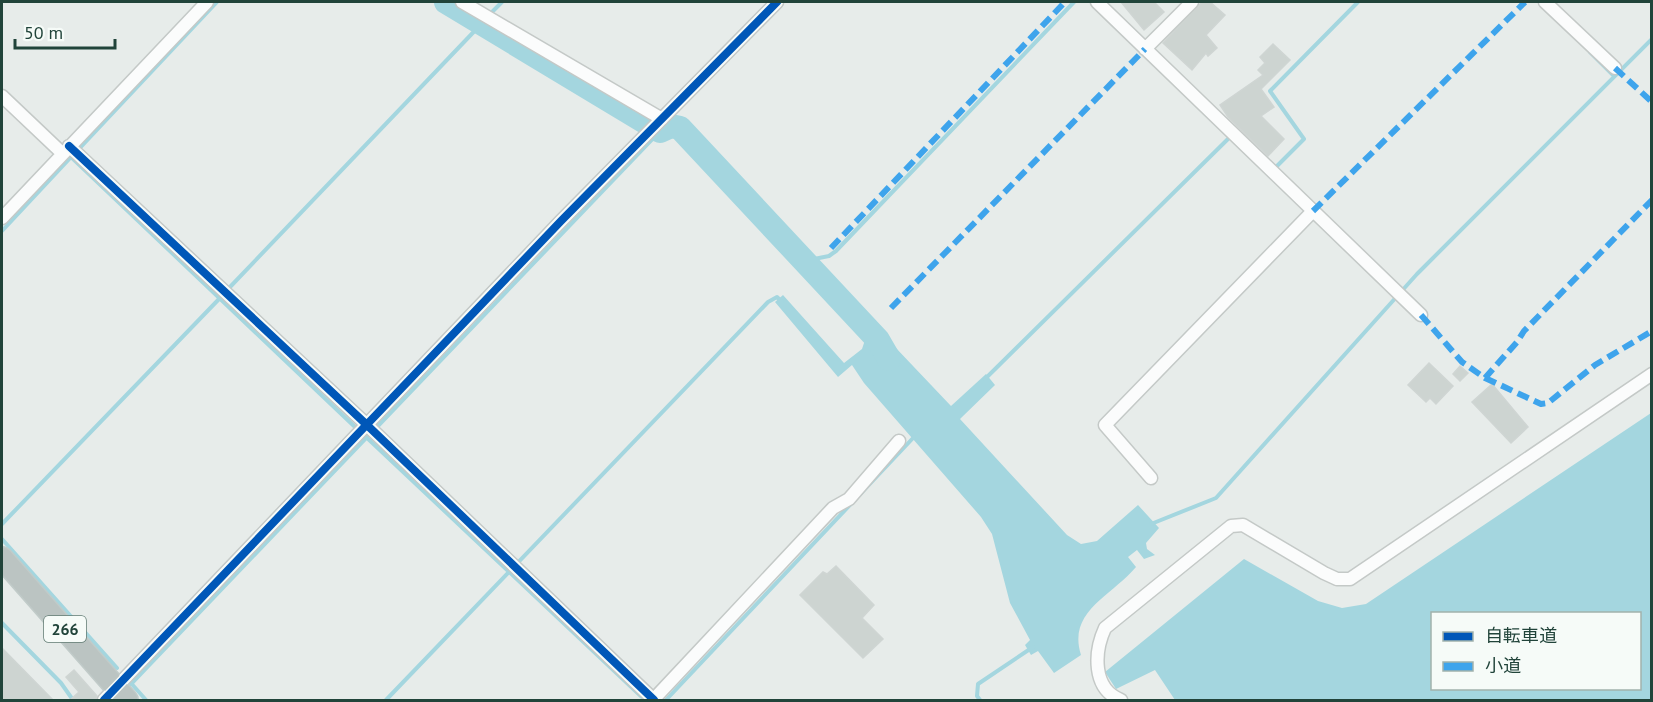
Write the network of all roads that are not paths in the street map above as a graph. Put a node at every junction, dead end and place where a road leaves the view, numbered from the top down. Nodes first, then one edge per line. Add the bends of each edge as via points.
1 (207, 2) edge
2 (462, 2) edge
3 (777, 2) edge
4 (1097, 2) edge
5 (1192, 2) edge
6 (1545, 2) edge
7 (1144, 49) junction
8 (1615, 68) dead end
9 (2, 96) edge
10 (656, 124) junction
11 (71, 151) junction
12 (1313, 211) junction
13 (2, 218) edge
14 (1421, 315) dead end
15 (1652, 374) edge
16 (367, 425) junction
17 (898, 441) dead end
18 (1150, 478) dead end
19 (2, 558) edge
20 (116, 696) edge
21 (653, 700) edge
22 (1120, 700) edge

1 - 11 street
2 - 10 street
3 - 10 street
4 - 7 street
5 - 7 street
6 - 8 street
7 - 12 street
9 - 11 street
10 - 16 street
11 - 13 street
11 - 16 street
12 - 14 street
12 - 18 street via 1105,425
15 - 22 street via 1350,579 1324,573 1243,525 1231,526 1105,628 1098,650 1098,676 1108,694
16 - 20 street
16 - 21 street
17 - 21 street via 849,499 833,508
19 - 20 highway, 266

